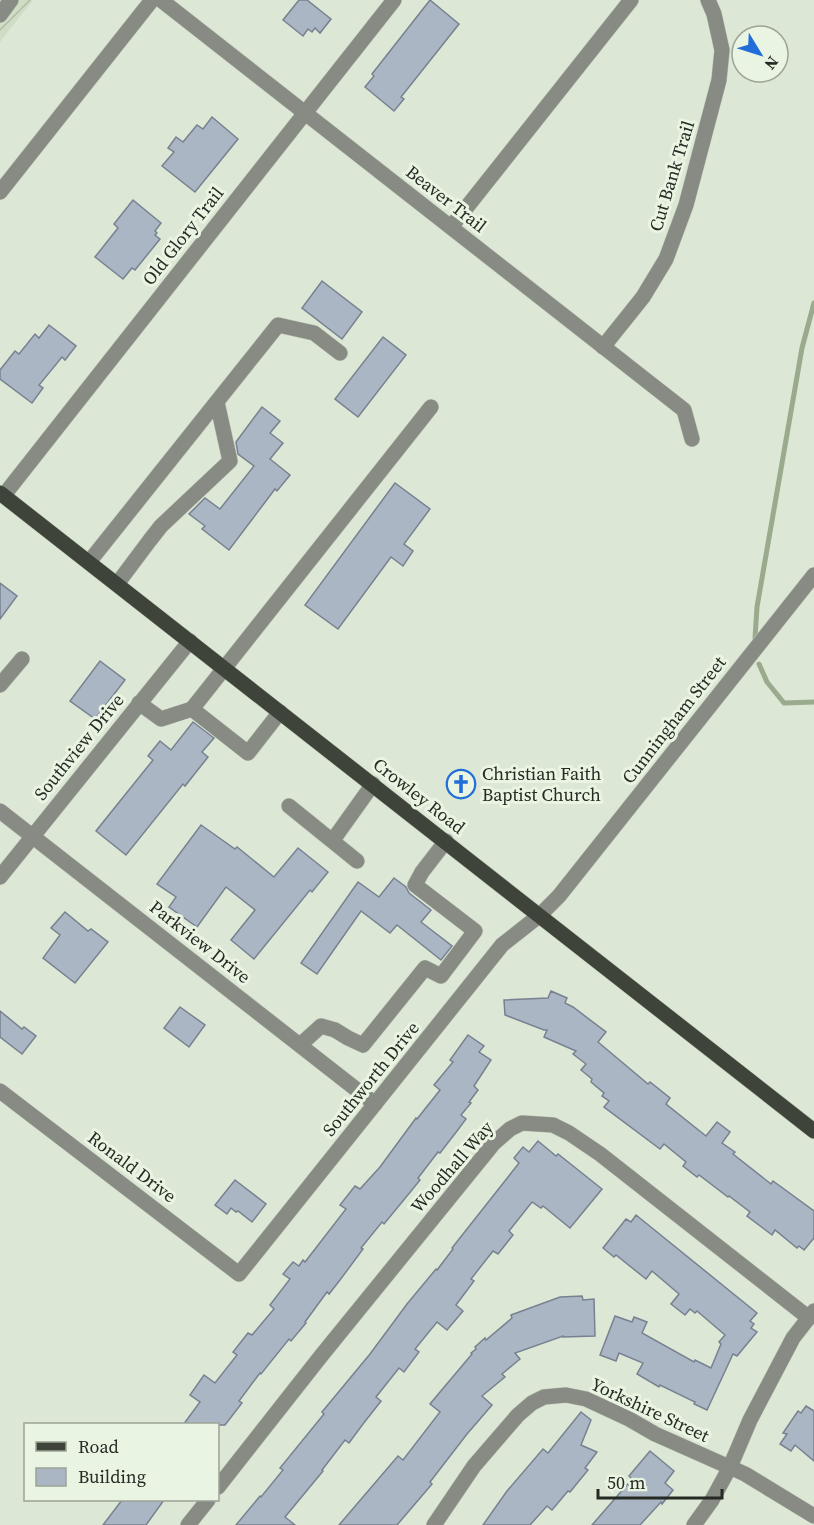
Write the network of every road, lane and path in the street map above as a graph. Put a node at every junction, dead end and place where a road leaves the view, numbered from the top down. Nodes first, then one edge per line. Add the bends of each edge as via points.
1 (11, 0) edge
2 (152, 0) edge
3 (161, 0) edge
4 (394, 0) edge
5 (631, 0) edge
6 (708, 0) edge
7 (0, 15) edge
8 (305, 113) junction
9 (0, 192) edge
10 (451, 227) junction
11 (603, 347) junction
12 (340, 353) dead end
13 (217, 402) junction
14 (431, 407) dead end
15 (692, 439) dead end
16 (2, 494) edge
17 (89, 562) junction
18 (814, 575) edge
19 (117, 584) junction
20 (190, 641) junction
21 (22, 659) dead end
22 (224, 668) junction
23 (0, 685) edge
24 (139, 704) junction
25 (192, 709) junction
26 (280, 712) junction
27 (373, 784) junction
28 (289, 806) dead end
29 (0, 811) edge
30 (33, 836) junction
31 (333, 840) junction
32 (446, 841) junction
33 (357, 861) dead end
34 (0, 877) edge
35 (540, 915) junction
36 (300, 1045) junction
37 (0, 1091) edge
38 (375, 1104) junction
39 (814, 1131) edge
40 (240, 1274) joint
41 (811, 1314) edge
42 (730, 1467) junction
43 (219, 1487) edge
44 (207, 1501) edge
45 (814, 1516) edge
46 (188, 1525) edge
47 (434, 1525) edge
48 (694, 1525) edge

1 - 7 street
2 - 9 street
3 - 8 street, Beaver Trail
4 - 8 street, Old Glory Trail
5 - 10 street
6 - 11 street, Cut Bank Trail via 722,50 719,80 686,204 666,259 643,297
8 - 10 street, Beaver Trail
8 - 16 street, Old Glory Trail
10 - 11 street, Beaver Trail
11 - 15 street, Beaver Trail via 684,410
12 - 13 street via 314,333 278,325
13 - 17 street
13 - 19 street via 230,461 161,526
14 - 22 street
16 - 17 main road, Crowley Road
17 - 19 main road, Crowley Road
18 - 35 street, Cunningham Street
19 - 20 main road, Crowley Road
20 - 22 main road, Crowley Road
20 - 24 street, Southview Drive
21 - 23 street
22 - 25 street
22 - 26 main road, Crowley Road
24 - 25 street via 162,719
24 - 30 street, Southview Drive
25 - 26 street via 248,753
26 - 27 main road, Crowley Road
27 - 31 street
27 - 32 main road, Crowley Road
28 - 31 street
29 - 30 street, Parkview Drive
30 - 34 street, Southview Drive
30 - 36 street, Parkview Drive
31 - 33 street
32 - 35 main road, Crowley Road
32 - 36 street via 415,885 475,931 441,976 425,968 363,1045 321,1026
35 - 38 street, Southworth Drive via 502,945
35 - 39 main road, Crowley Road
36 - 38 street, Parkview Drive
37 - 40 street, Ronald Drive
38 - 40 street, Southworth Drive
41 - 42 street via 793,1338
41 - 43 street, Woodhall Way via 569,1133 553,1125 522,1123 494,1143
42 - 45 street, Yorkshire Street
42 - 47 street, Yorkshire Street via 586,1399 566,1395 544,1397 518,1415 474,1466
42 - 48 street
44 - 46 street

